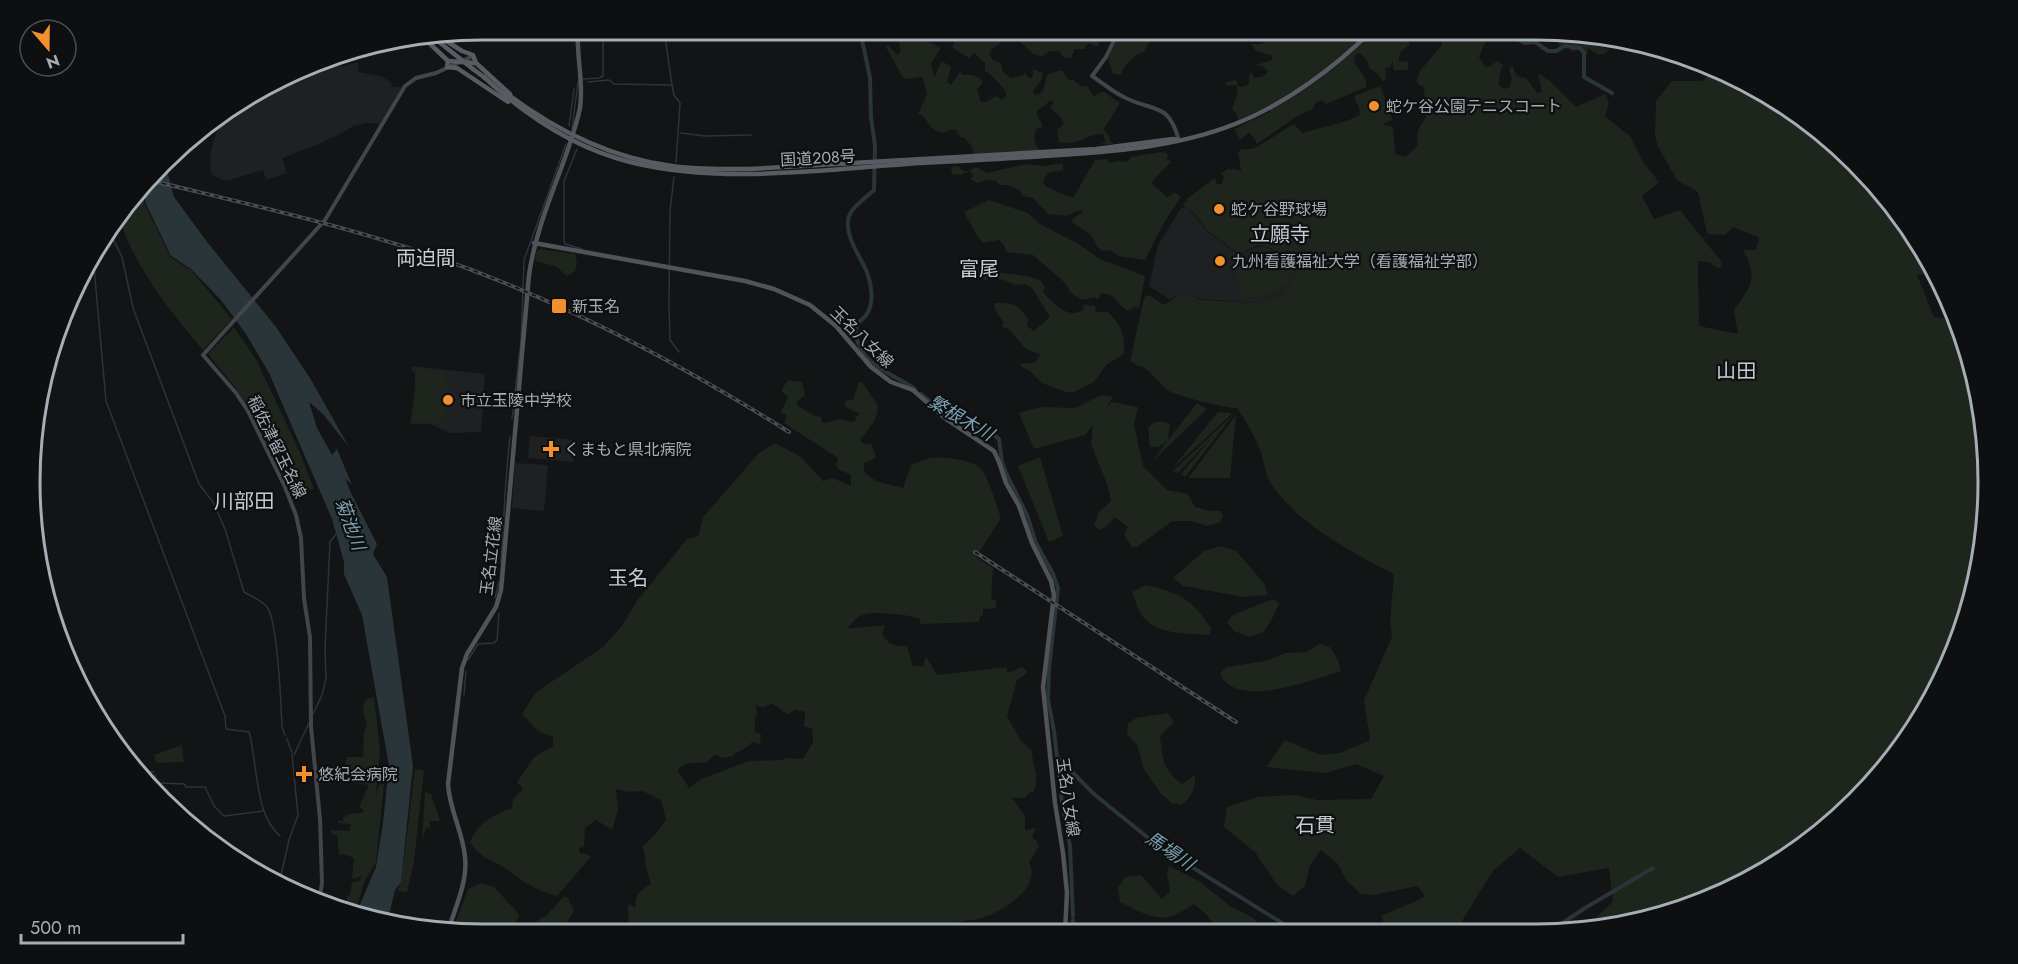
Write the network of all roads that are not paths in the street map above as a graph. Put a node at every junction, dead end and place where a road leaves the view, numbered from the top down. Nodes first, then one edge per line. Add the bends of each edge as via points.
1 (578, 40) edge
2 (1114, 40) edge
3 (1362, 40) edge
4 (440, 42) edge
5 (446, 42) edge
6 (430, 43) edge
7 (458, 50) junction
8 (473, 56) junction
9 (447, 60) junction
10 (461, 61) junction
11 (476, 63) junction
12 (447, 67) junction
13 (465, 74) junction
14 (484, 77) junction
15 (530, 109) junction
16 (531, 116) junction
17 (572, 138) junction
18 (1179, 140) junction
19 (534, 243) junction
20 (321, 893) edge
21 (450, 923) edge
22 (1066, 924) edge

1 - 17 main road via 582,93
2 - 18 main road via 1092,76 1127,99 1167,114
3 - 18 highway, 国道208号 via 1321,75 1272,105 1238,123
4 - 14 highway, 国道208号, bridge
5 - 7 highway
6 - 9 highway
7 - 8 highway
7 - 10 highway
8 - 10 main road, 稲佐津留玉名線
8 - 11 highway
9 - 10 highway
9 - 12 highway
10 - 11 highway
10 - 12 main road, 稲佐津留玉名線
10 - 13 highway
11 - 15 highway
12 - 13 highway
12 - 20 main road, 稲佐津留玉名線 via 405,86 326,220 203,355 236,393 268,450 292,505 301,538 321,830
13 - 16 highway
14 - 15 highway, 国道208号
14 - 16 highway, 国道208号
15 - 17 highway, 国道208号
16 - 17 highway, 国道208号
17 - 18 highway, 国道208号 via 629,157 678,167 750,169 880,164
17 - 19 main road
19 - 21 main road, 玉名立花線 via 501,590 496,608 467,654 459,682 448,784 466,864
19 - 22 main road, 玉名八女線 via 745,281 797,298 836,326 871,367 891,382 913,390 946,419 994,451 1051,581 1053,595 1043,687 1065,876

